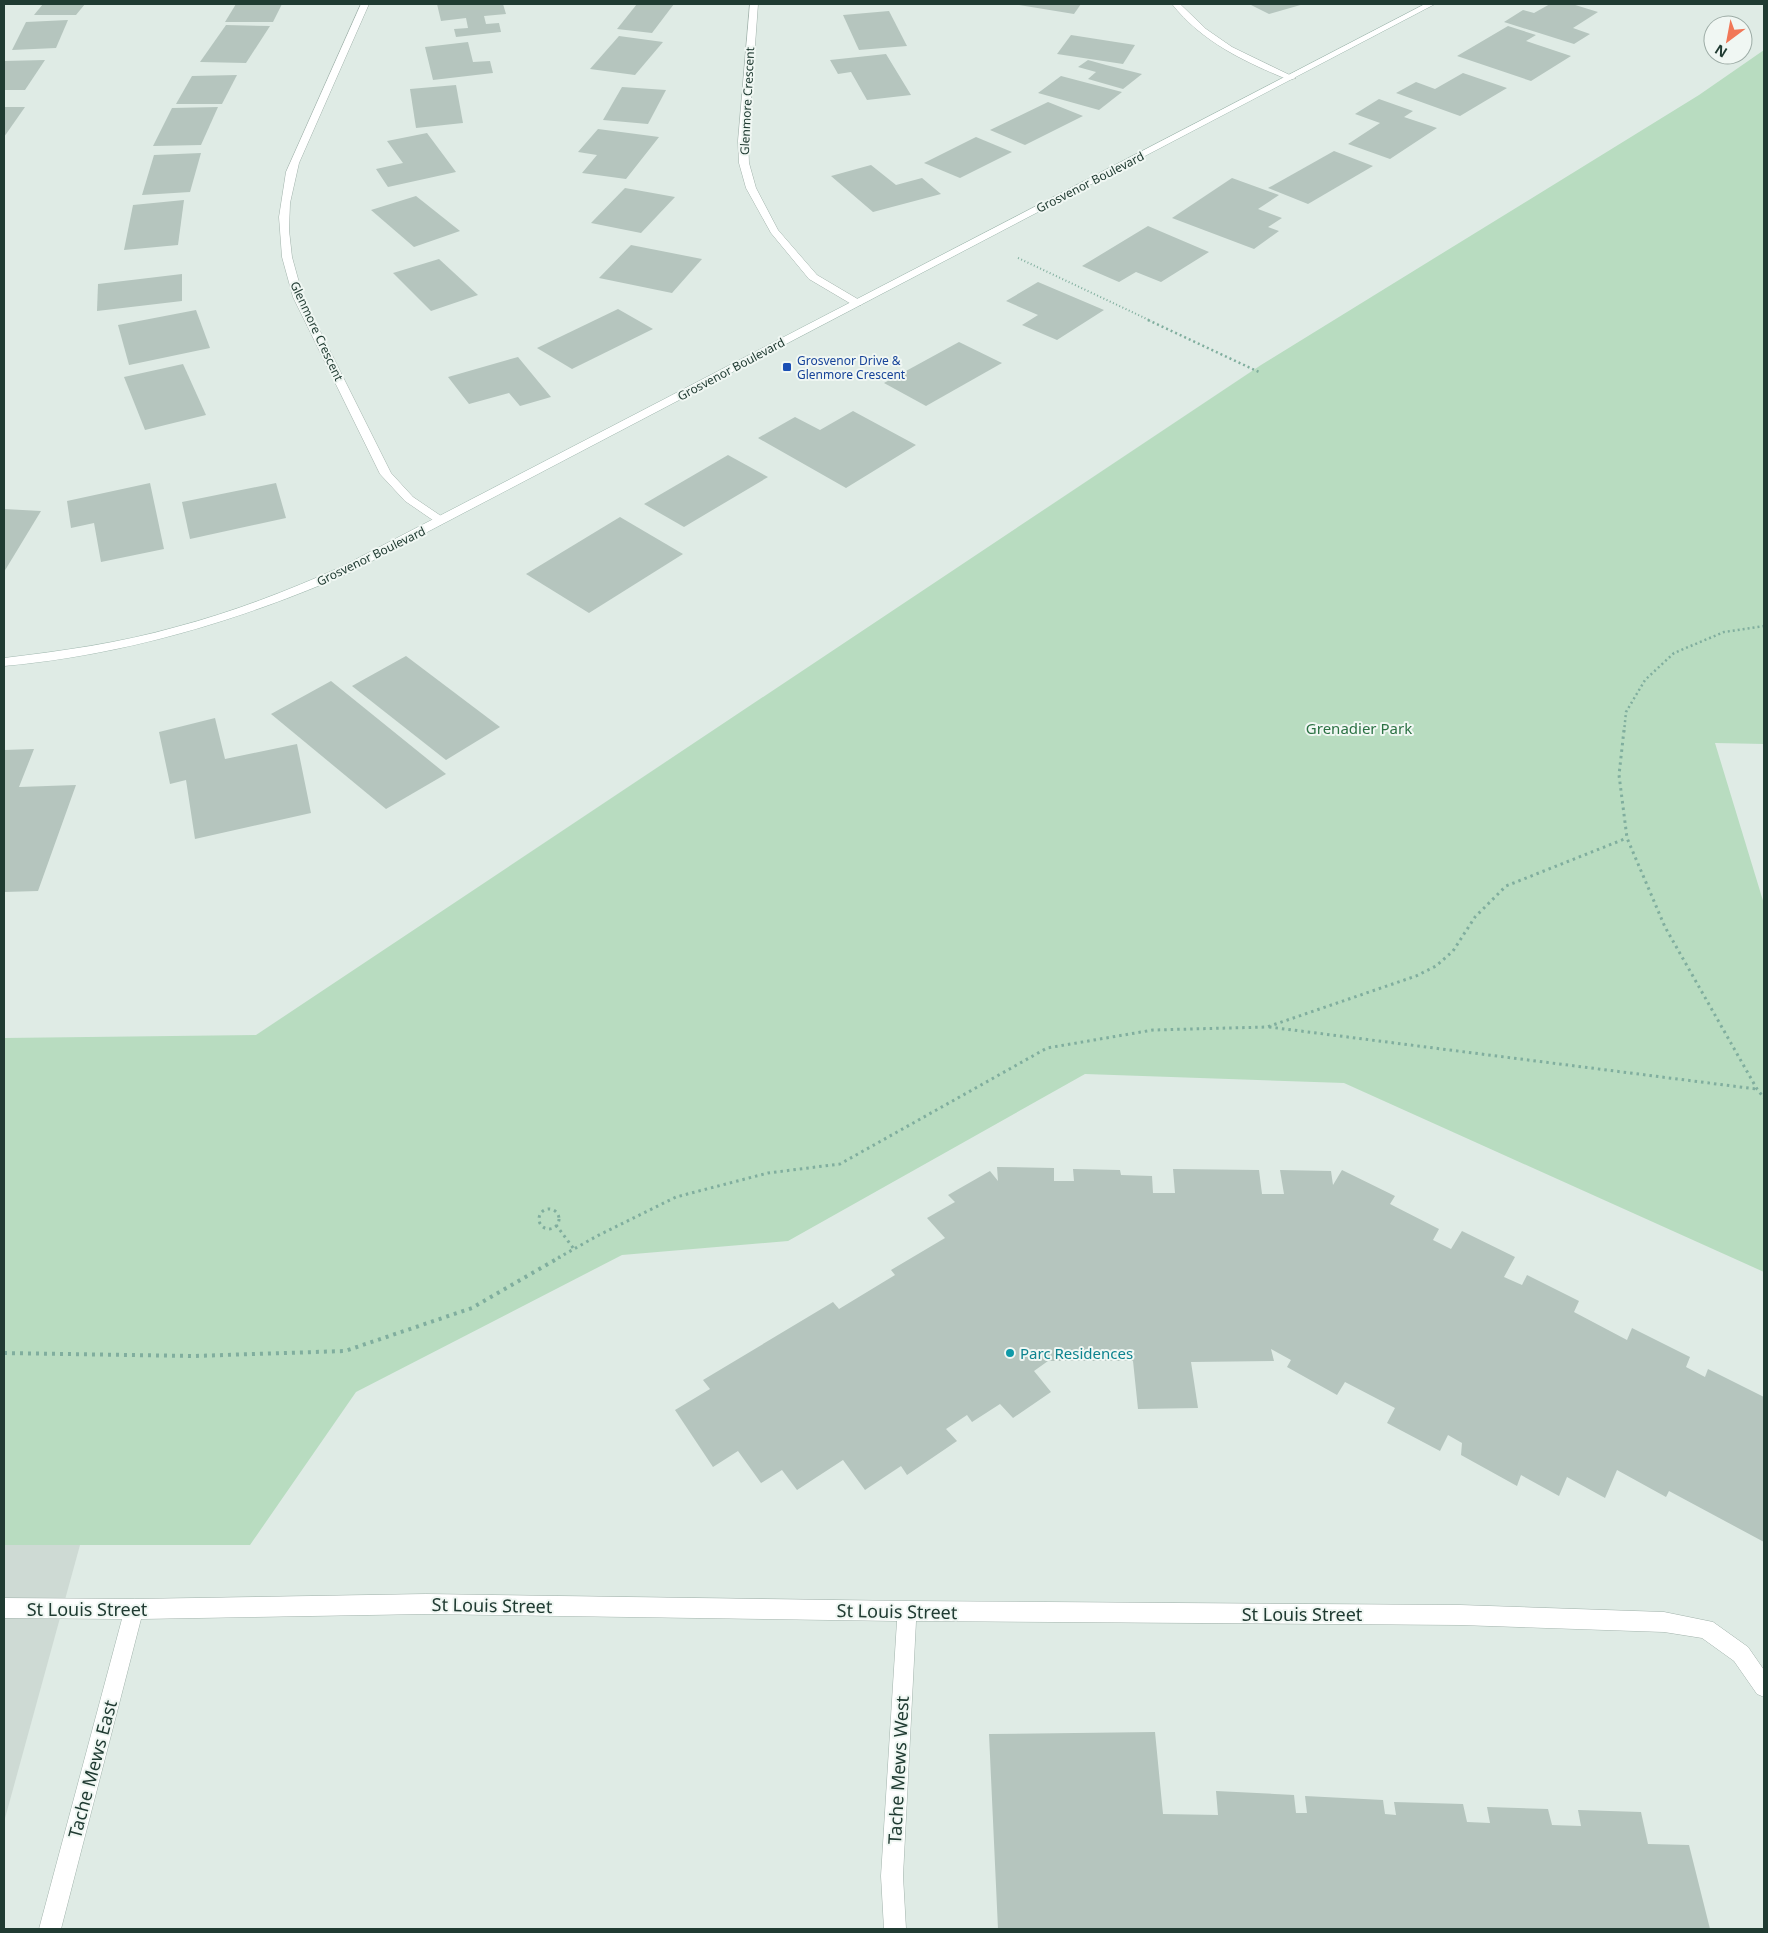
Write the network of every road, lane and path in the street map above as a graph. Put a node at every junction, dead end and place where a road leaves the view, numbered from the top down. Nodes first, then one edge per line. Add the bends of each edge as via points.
1 (365, 4) edge
2 (754, 4) edge
3 (1176, 4) edge
4 (1432, 4) edge
5 (1292, 78) junction
6 (1017, 257) dead end
7 (857, 303) junction
8 (1259, 372) dead end
9 (440, 522) junction
10 (1764, 626) edge
11 (4, 662) edge
12 (1627, 838) junction
13 (1267, 1027) junction
14 (1757, 1089) junction
15 (1764, 1098) edge
16 (556, 1225) junction
17 (574, 1249) junction
18 (4, 1353) edge
19 (4, 1608) edge
20 (134, 1609) junction
21 (907, 1611) junction
22 (1764, 1686) edge
23 (50, 1929) edge
24 (895, 1929) edge

1 - 9 street, Glenmore Crescent via 287,187 285,248 298,297 386,474 409,499
2 - 7 street, Glenmore Crescent via 742,141 751,188 774,231 813,277
3 - 5 street via 1200,29 1230,51
4 - 5 street, Grosvenor Boulevard
5 - 7 street, Grosvenor Boulevard
6 - 8 path
7 - 9 street, Grosvenor Boulevard
9 - 11 street, Grosvenor Boulevard via 298,592 234,615 168,635 100,650
10 - 12 path via 1724,632 1674,652 1645,680 1626,712 1619,775
12 - 13 path via 1506,886 1475,917 1453,951 1436,966 1416,976
12 - 14 path via 1665,927
13 - 14 path
13 - 17 path via 1153,1030 1047,1048 840,1164 768,1173 676,1197
14 - 15 path
16 - 16 path via 544,1227 538,1218 544,1211 555,1211 560,1215
16 - 17 path
17 - 18 path via 472,1308 345,1351 194,1356
19 - 20 street, St Louis Street
20 - 21 street, St Louis Street via 426,1604
20 - 23 street, Tache Mews East
21 - 22 street, St Louis Street via 1460,1615 1664,1622 1706,1628 1741,1654
21 - 24 street, Tache Mews West via 892,1876

